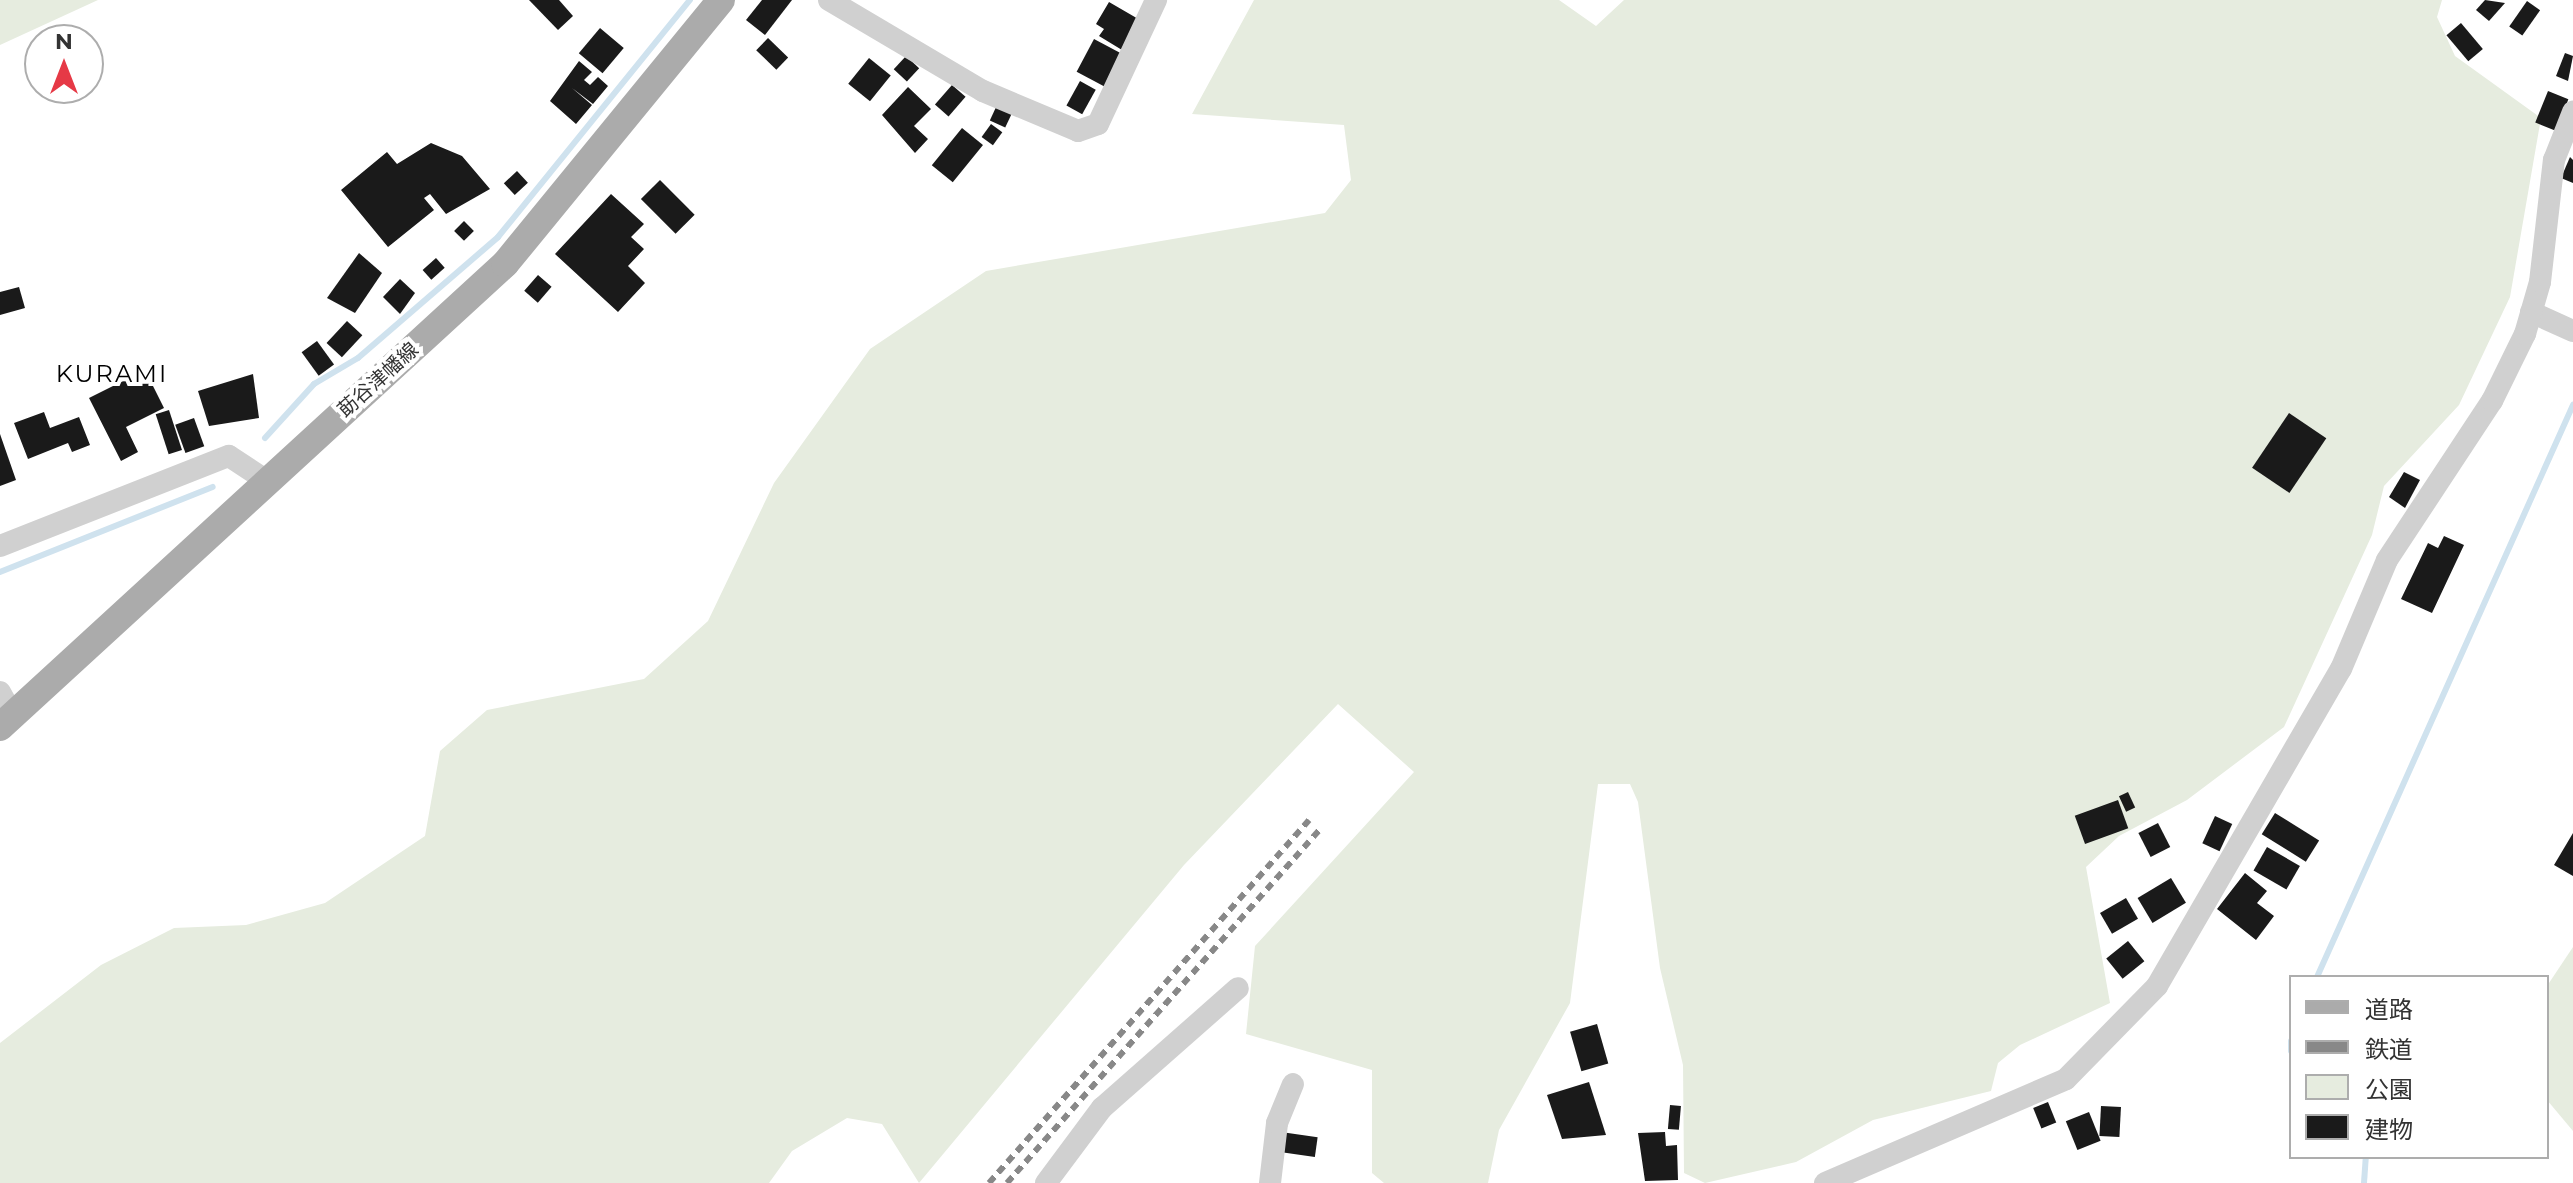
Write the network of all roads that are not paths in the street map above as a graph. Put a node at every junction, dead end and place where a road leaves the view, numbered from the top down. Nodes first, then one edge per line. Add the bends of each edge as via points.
1 (721, 0) edge
2 (829, 0) edge
3 (1156, 0) edge
4 (2573, 112) edge
5 (2531, 312) junction
6 (2573, 331) edge
7 (267, 481) junction
8 (0, 546) edge
9 (4, 712) edge
10 (1238, 988) dead end
11 (1293, 1084) dead end
12 (1046, 1183) edge
13 (1270, 1183) edge
14 (1825, 1183) edge

1 - 7 main road, 莇谷津幡線 via 505,264
2 - 3 street via 983,91 1078,131 1098,124
4 - 5 street via 2554,160
5 - 6 street
5 - 14 street via 2492,401 2415,512 2341,669 2157,986 2066,1079
7 - 8 street via 229,456
7 - 9 main road, 莇谷津幡線
10 - 12 street via 1102,1108
11 - 13 street via 1279,1114

